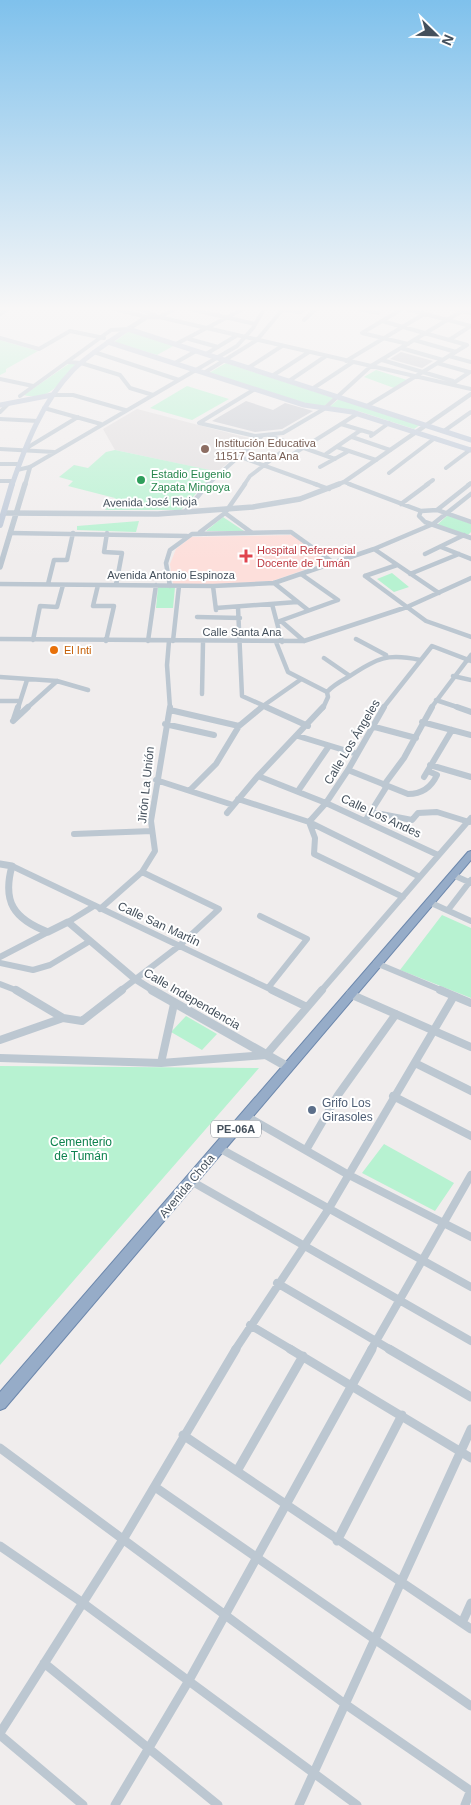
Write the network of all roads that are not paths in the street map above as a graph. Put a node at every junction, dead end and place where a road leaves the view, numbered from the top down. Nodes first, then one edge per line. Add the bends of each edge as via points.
1 (23, 393) edge
2 (147, 393) edge
3 (156, 393) edge
4 (248, 393) edge
5 (268, 393) edge
6 (326, 393) edge
7 (342, 393) edge
8 (387, 393) edge
9 (471, 394) edge
10 (52, 395) junction
11 (153, 395) junction
12 (338, 397) junction
13 (32, 399) junction
14 (366, 406) junction
15 (44, 408) junction
16 (1, 409) edge
17 (324, 409) junction
18 (125, 410) junction
19 (471, 412) edge
20 (357, 414) junction
21 (78, 417) junction
22 (0, 418) edge
23 (38, 421) junction
24 (389, 423) junction
25 (101, 424) junction
26 (342, 424) junction
27 (425, 425) junction
28 (361, 430) junction
29 (444, 431) junction
30 (416, 432) junction
31 (374, 434) junction
32 (262, 436) junction
33 (269, 436) junction
34 (352, 437) junction
35 (435, 438) junction
36 (471, 440) edge
37 (364, 441) junction
38 (337, 447) junction
39 (304, 448) junction
40 (0, 449) edge
41 (25, 449) junction
42 (390, 450) junction
43 (471, 450) edge
44 (54, 452) junction
45 (347, 452) junction
46 (326, 454) junction
47 (238, 456) junction
48 (335, 459) junction
49 (376, 460) junction
50 (0, 464) edge
51 (263, 465) junction
52 (18, 467) junction
53 (30, 467) junction
54 (320, 467) dead end
55 (446, 468) dead end
56 (390, 473) dead end
57 (433, 480) dead end
58 (0, 481) edge
59 (13, 481) junction
60 (344, 482) junction
61 (471, 483) edge
62 (329, 490) junction
63 (471, 494) edge
64 (401, 504) junction
65 (437, 510) junction
66 (225, 511) junction
67 (421, 511) junction
68 (185, 512) junction
69 (2, 513) edge
70 (16, 513) junction
71 (447, 513) junction
72 (471, 522) edge
73 (433, 524) junction
74 (0, 525) edge
75 (251, 532) junction
76 (10, 533) junction
77 (72, 533) junction
78 (107, 533) junction
79 (199, 533) junction
80 (190, 534) junction
81 (469, 537) edge
82 (441, 547) junction
83 (374, 549) junction
84 (424, 554) dead end
85 (459, 554) junction
86 (471, 559) edge
87 (334, 563) junction
88 (397, 565) junction
89 (0, 567) edge
90 (301, 574) junction
91 (410, 574) junction
92 (471, 578) edge
93 (0, 584) edge
94 (48, 584) junction
95 (98, 584) junction
96 (63, 585) junction
97 (116, 585) junction
98 (276, 585) junction
99 (156, 586) junction
100 (170, 586) junction
101 (179, 586) junction
102 (213, 586) junction
103 (439, 593) junction
104 (297, 602) junction
105 (283, 603) junction
106 (272, 604) junction
107 (238, 607) junction
108 (407, 607) junction
109 (216, 608) junction
110 (308, 610) junction
111 (197, 617) dead end
112 (215, 617) junction
113 (240, 618) junction
114 (279, 621) junction
115 (471, 637) edge
116 (0, 639) edge
117 (356, 639) dead end
118 (33, 640) junction
119 (106, 641) junction
120 (148, 641) junction
121 (171, 641) junction
122 (304, 641) junction
123 (203, 642) junction
124 (241, 642) junction
125 (279, 642) junction
126 (386, 655) junction
127 (324, 658) dead end
128 (470, 658) edge
129 (420, 660) junction
130 (350, 676) junction
131 (453, 676) junction
132 (0, 677) edge
133 (27, 680) junction
134 (300, 680) junction
135 (471, 680) edge
136 (57, 681) junction
137 (88, 690) dead end
138 (327, 692) junction
139 (202, 694) dead end
140 (436, 700) junction
141 (0, 701) edge
142 (20, 701) junction
143 (264, 705) junction
144 (170, 710) junction
145 (471, 712) edge
146 (422, 722) junction
147 (165, 724) junction
148 (240, 726) junction
149 (308, 726) junction
150 (371, 726) junction
151 (452, 730) junction
152 (214, 735) dead end
153 (471, 735) edge
154 (298, 736) junction
155 (416, 738) junction
156 (329, 746) junction
157 (356, 754) junction
158 (429, 768) junction
159 (348, 770) junction
160 (258, 776) junction
161 (424, 777) dead end
162 (471, 777) edge
163 (156, 780) junction
164 (386, 785) junction
165 (190, 790) junction
166 (298, 791) junction
167 (235, 802) junction
168 (326, 803) junction
169 (371, 812) junction
170 (226, 814) dead end
171 (365, 821) junction
172 (470, 821) edge
173 (309, 822) junction
174 (152, 831) junction
175 (74, 834) dead end
176 (471, 854) edge
177 (438, 855) junction
178 (0, 864) edge
179 (12, 866) junction
180 (142, 872) junction
181 (453, 875) junction
182 (420, 877) junction
183 (470, 882) edge
184 (403, 896) junction
185 (429, 902) junction
186 (97, 908) junction
187 (448, 910) junction
188 (260, 916) dead end
189 (471, 921) edge
190 (68, 922) junction
191 (48, 932) junction
192 (90, 941) junction
193 (179, 946) junction
194 (0, 957) edge
195 (0, 962) edge
196 (376, 963) junction
197 (135, 979) junction
198 (0, 984) edge
199 (268, 988) junction
200 (350, 994) junction
201 (454, 996) junction
202 (471, 1003) edge
203 (174, 1004) junction
204 (307, 1007) junction
205 (396, 1014) junction
206 (63, 1018) junction
207 (434, 1030) junction
208 (0, 1040) edge
209 (471, 1047) edge
210 (266, 1055) junction
211 (0, 1058) edge
212 (161, 1063) junction
213 (415, 1063) junction
214 (288, 1067) junction
215 (471, 1091) edge
216 (393, 1096) junction
217 (246, 1116) junction
218 (471, 1136) edge
219 (219, 1148) junction
220 (306, 1150) junction
221 (348, 1174) junction
222 (471, 1175) edge
223 (191, 1181) junction
224 (328, 1210) junction
225 (444, 1222) junction
226 (471, 1237) edge
227 (305, 1244) junction
228 (423, 1260) junction
229 (277, 1284) junction
230 (471, 1287) edge
231 (399, 1300) junction
232 (250, 1325) junction
233 (376, 1340) junction
234 (471, 1342) edge
235 (303, 1356) junction
236 (353, 1386) junction
237 (471, 1396) edge
238 (0, 1403) edge
239 (402, 1415) junction
240 (471, 1429) edge
241 (183, 1435) junction
242 (0, 1448) edge
243 (461, 1451) junction
244 (471, 1458) edge
245 (237, 1471) junction
246 (155, 1487) junction
247 (286, 1505) junction
248 (124, 1538) junction
249 (337, 1541) junction
250 (0, 1546) edge
251 (257, 1558) junction
252 (401, 1582) junction
253 (84, 1603) junction
254 (471, 1603) edge
255 (226, 1615) junction
256 (462, 1623) junction
257 (471, 1629) edge
258 (375, 1639) junction
259 (44, 1663) junction
260 (188, 1682) junction
261 (345, 1704) junction
262 (471, 1706) edge
263 (0, 1734) edge
264 (148, 1748) junction
265 (314, 1773) junction
266 (471, 1791) edge
267 (83, 1805) edge
268 (115, 1805) edge
269 (218, 1805) edge
270 (299, 1805) edge
271 (357, 1805) edge
272 (465, 1805) edge

1 - 13 street via 20,396
2 - 11 street
3 - 11 street
4 - 32 street via 199,423
5 - 17 main road
6 - 12 main road
7 - 12 street
8 - 14 street
9 - 27 street, Avenida José Rioja
10 - 13 main road
10 - 15 main road
10 - 18 street via 73,395
11 - 18 street
12 - 14 main road
12 - 17 street
13 - 16 main road via 8,404
14 - 27 main road
15 - 21 street
15 - 23 main road
16 - 22 street
17 - 20 main road
17 - 33 street via 283,433
18 - 25 street
19 - 29 street
20 - 24 main road
20 - 26 street
21 - 25 street
21 - 41 street
22 - 23 street
23 - 41 main road
24 - 30 main road
24 - 31 street
25 - 44 street
26 - 28 street
26 - 39 street
27 - 29 main road
27 - 30 street, Avenida José Rioja
28 - 31 street
28 - 34 street
29 - 36 main road
30 - 35 main road
30 - 42 street, Avenida José Rioja
31 - 37 street
32 - 33 street
32 - 47 street
33 - 39 street
34 - 37 street
34 - 38 street
35 - 43 main road
35 - 56 street
37 - 42 street
38 - 45 street
38 - 46 street
39 - 46 street
39 - 51 street via 290,456 280,453
40 - 41 street
41 - 44 street
41 - 52 main road
42 - 49 street, Avenida José Rioja
43 - 55 street
44 - 53 street
45 - 48 street
45 - 49 street
46 - 48 street
47 - 51 street
47 - 68 street via 215,476
48 - 54 street
49 - 60 street, Avenida José Rioja
50 - 52 street
51 - 62 street
51 - 66 street via 250,476
52 - 53 street
52 - 59 main road
53 - 70 street
57 - 64 street
58 - 59 street
59 - 69 main road
60 - 62 street, Avenida José Rioja
60 - 64 street
61 - 65 street
62 - 66 street, Avenida José Rioja via 284,503
63 - 71 street, Avenida Antonio Espinoza
64 - 67 street
65 - 67 street
65 - 71 street
66 - 68 street, Avenida José Rioja
66 - 75 street
66 - 79 street
67 - 73 street via 420,519
68 - 70 street, Avenida José Rioja
69 - 70 street, Avenida José Rioja
69 - 74 main road
70 - 76 street
71 - 72 street
71 - 73 street, Avenida Antonio Espinoza
73 - 81 street
73 - 83 street, Avenida Antonio Espinoza
75 - 79 street
75 - 87 street via 291,532
76 - 77 street
76 - 89 street
77 - 78 street
77 - 94 street via 67,560 54,560
78 - 80 street
78 - 97 street via 104,552 122,553
79 - 80 street
80 - 100 street via 170,550 166,563
81 - 82 street
82 - 84 street
82 - 85 street
83 - 87 street, Avenida Antonio Espinoza
83 - 88 street
85 - 86 street
85 - 91 street
87 - 90 street, Avenida Antonio Espinoza
88 - 91 street
88 - 108 street via 365,576
90 - 98 street, Avenida Antonio Espinoza
90 - 110 street via 338,600
91 - 103 street
92 - 103 street, Calle Santa Ana
93 - 94 street, Avenida Antonio Espinoza
94 - 96 street, Avenida Antonio Espinoza
95 - 96 street, Avenida Antonio Espinoza
95 - 97 street, Avenida Antonio Espinoza
95 - 119 street via 93,606 114,606
96 - 118 street via 57,607 40,606
97 - 99 street, Avenida Antonio Espinoza
98 - 102 street, Avenida Antonio Espinoza
98 - 104 street
98 - 105 street
99 - 100 street, Avenida Antonio Espinoza
99 - 120 street
100 - 101 street, Avenida Antonio Espinoza
101 - 102 street, Avenida Antonio Espinoza
101 - 121 street, Jirón La Unión
102 - 109 street
103 - 108 street, Calle Santa Ana
104 - 105 street
104 - 110 street
105 - 106 street
106 - 107 street
106 - 114 street
107 - 109 street
107 - 113 street
108 - 115 street via 434,626
108 - 122 street, Calle Santa Ana
109 - 112 street
110 - 114 street
111 - 112 street
112 - 113 street
113 - 124 street
114 - 122 street
114 - 125 street
116 - 118 street, Calle Santa Ana
117 - 126 street
118 - 119 street, Calle Santa Ana
119 - 120 street, Calle Santa Ana
120 - 121 street, Calle Santa Ana
121 - 123 street, Calle Santa Ana
121 - 144 street, Jirón La Unión via 167,673
122 - 125 street, Calle Santa Ana
123 - 124 street, Calle Santa Ana
123 - 139 street
124 - 125 street, Calle Santa Ana
124 - 143 street via 242,696
125 - 134 street via 288,672
126 - 129 street
126 - 130 street
127 - 130 street
128 - 129 street, Calle Los Ángeles via 432,646
128 - 131 street
129 - 150 street, Calle Los Ángeles
130 - 138 street
131 - 135 street
131 - 140 street
132 - 133 street
133 - 136 street
133 - 142 street
134 - 138 street
134 - 143 street
136 - 137 street
136 - 142 street via 14,721
138 - 149 street via 322,710
140 - 145 street
140 - 146 street
141 - 142 street
143 - 148 street
143 - 149 street
144 - 147 street, Jirón La Unión
144 - 148 street
146 - 151 street
146 - 155 street
147 - 152 street
147 - 163 street, Jirón La Unión
148 - 165 street via 216,764
149 - 154 street
150 - 155 street
150 - 157 street, Calle Los Ángeles
151 - 153 street
151 - 158 street
154 - 156 street
154 - 160 street
155 - 164 street
156 - 157 street
156 - 166 street
157 - 159 street, Calle Los Ángeles
158 - 161 street
158 - 162 street
158 - 164 street via 437,774 433,785 419,795
159 - 164 street
159 - 168 street, Calle Los Ángeles
160 - 166 street, Calle Los Andes
160 - 167 street
163 - 165 street
163 - 174 street, Jirón La Unión
164 - 169 street
165 - 167 street
166 - 168 street, Calle Los Andes
167 - 170 street
167 - 173 street
168 - 171 street, Calle Los Andes
168 - 173 street, Calle Los Ángeles
169 - 171 street
169 - 172 street via 412,820 418,813 437,812
171 - 177 street, Calle Los Andes
172 - 177 street
173 - 182 street
173 - 184 street via 315,838 314,854
174 - 175 street
174 - 180 street, Jirón La Unión via 155,851
176 - 181 highway, Avenida Chota / PE-06A
177 - 182 street
178 - 179 street, Calle San Martín
179 - 186 street, Calle San Martín
179 - 191 street via 5,891 12,907 20,920 30,927
180 - 186 street, Jirón La Unión
180 - 193 street via 218,909
181 - 183 street
181 - 185 highway, Avenida Chota / PE-06A
182 - 184 street
183 - 187 street
184 - 204 street
185 - 187 street
185 - 196 highway, Avenida Chota / PE-06A
186 - 190 street, Jirón La Unión
186 - 193 street, Calle San Martín
187 - 189 street
188 - 199 street via 307,940
190 - 191 street
190 - 192 street, Calle Independencia
191 - 194 street
192 - 195 street via 50,965 33,970
192 - 197 street, Calle Independencia
193 - 197 street
193 - 199 street, Calle San Martín
196 - 200 highway, Avenida Chota / PE-06A
196 - 201 street
197 - 203 street, Calle Independencia
197 - 206 street via 82,1021
198 - 206 street
199 - 204 street, Calle San Martín
200 - 205 street
200 - 214 highway, Avenida Chota / PE-06A
201 - 202 street
201 - 207 street
203 - 210 street, Calle Independencia
203 - 212 street
204 - 210 street
205 - 207 street
205 - 220 street via 338,1095
206 - 208 street
207 - 209 street
207 - 213 street
210 - 212 street
210 - 214 street, Calle Independencia
211 - 212 street
213 - 215 street
213 - 216 street
214 - 217 highway, Avenida Chota / PE-06A
216 - 218 street
216 - 221 street
217 - 219 highway, Avenida Chota / PE-06A
217 - 220 street
219 - 223 highway, Avenida Chota / PE-06A
219 - 224 street
220 - 221 street
221 - 224 street
221 - 225 street
222 - 225 street
223 - 227 street
223 - 238 highway, Avenida Chota / PE-06A
224 - 227 street
224 - 228 street
225 - 226 street
225 - 228 street
227 - 229 street
227 - 231 street
228 - 230 street
228 - 231 street
229 - 232 street
229 - 233 street
231 - 233 street
231 - 234 street
232 - 235 street
232 - 241 street
233 - 236 street
233 - 237 street
235 - 236 street
235 - 245 street
236 - 239 street
236 - 247 street
239 - 243 street
239 - 249 street
240 - 243 street
241 - 245 street
241 - 246 street
242 - 248 street
243 - 244 street
243 - 252 street
245 - 247 street
246 - 248 street
246 - 251 street
247 - 249 street
247 - 251 street
248 - 253 street
248 - 255 street
249 - 252 street
250 - 253 street
251 - 255 street
251 - 258 street
252 - 256 street
252 - 258 street
253 - 259 street
253 - 260 street
254 - 256 street
255 - 260 street
255 - 261 street
256 - 257 street
258 - 261 street
258 - 262 street
259 - 263 street
259 - 264 street
260 - 264 street
260 - 265 street
261 - 265 street
261 - 266 street
263 - 267 street
264 - 268 street
264 - 269 street
265 - 270 street
265 - 271 street
266 - 272 street

